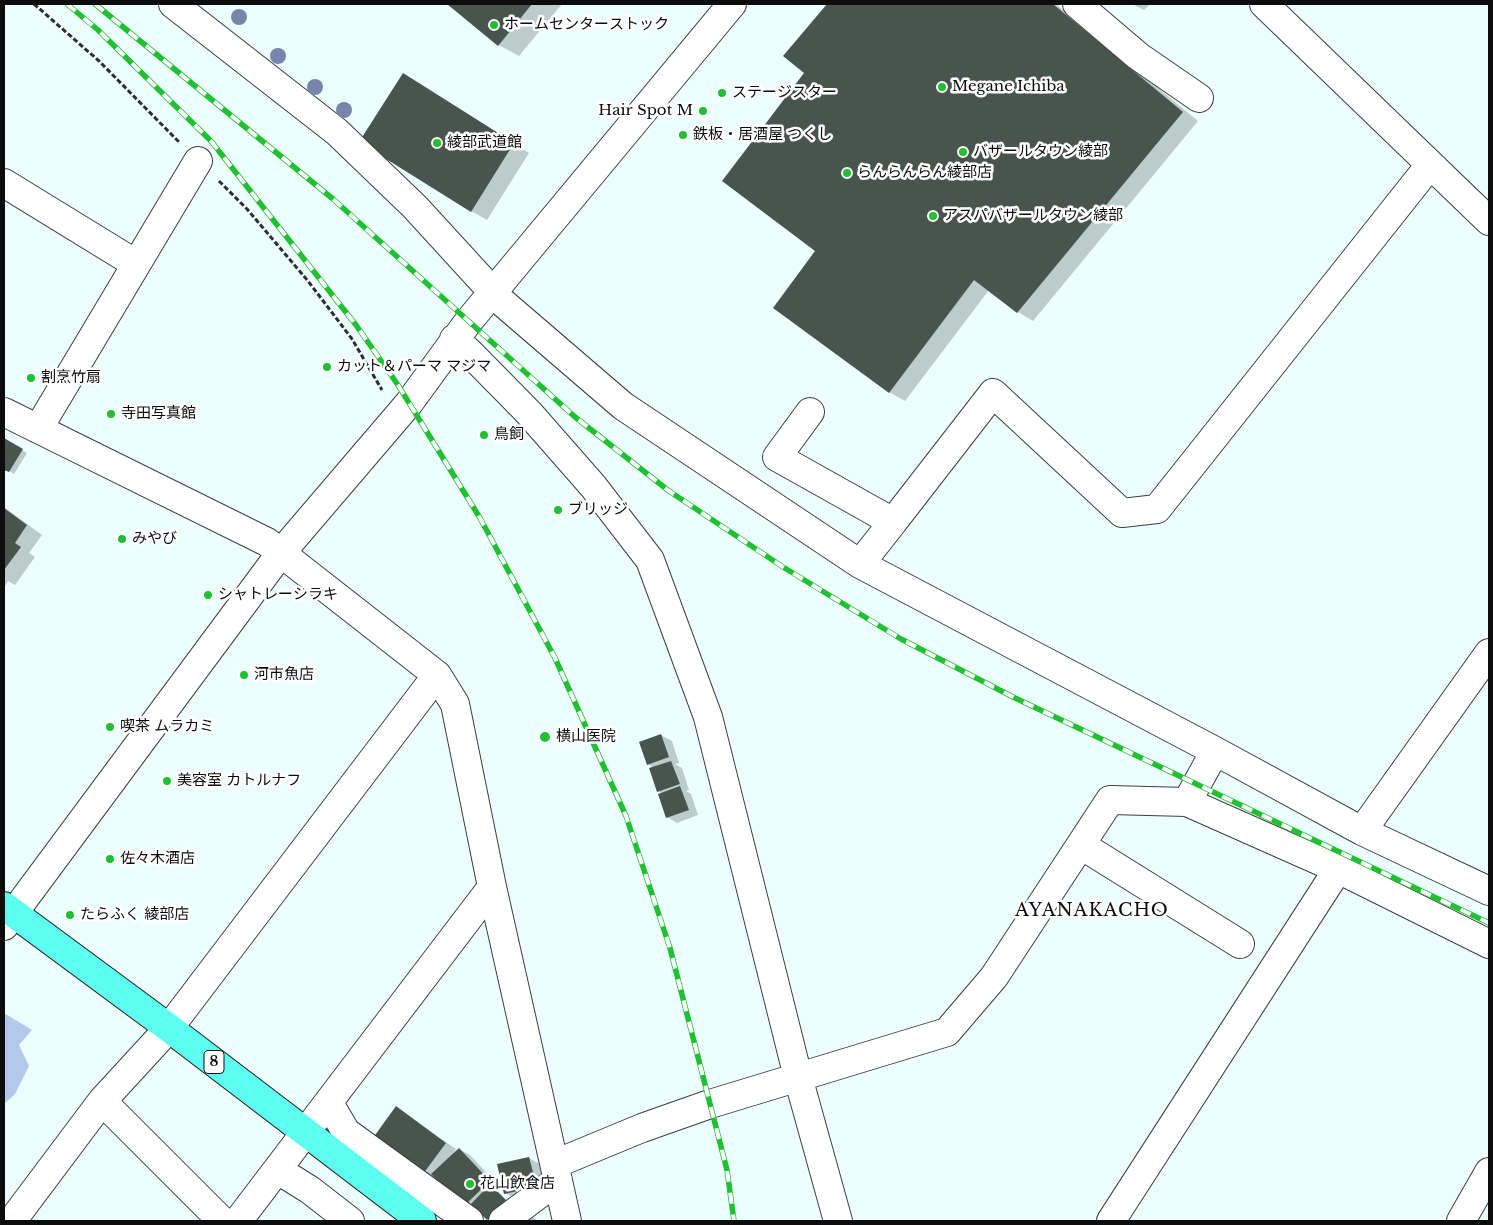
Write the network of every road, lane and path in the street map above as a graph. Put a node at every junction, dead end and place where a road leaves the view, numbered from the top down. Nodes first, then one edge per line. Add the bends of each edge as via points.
1 (34, 4) edge
2 (173, 4) edge
3 (732, 4) edge
4 (1076, 4) edge
5 (1264, 4) edge
6 (1199, 98) dead end
7 (198, 161) junction
8 (1430, 165) junction
9 (4, 183) edge
10 (1489, 221) edge
11 (136, 264) junction
12 (493, 292) junction
13 (454, 339) junction
14 (383, 391) dead end
15 (4, 412) edge
16 (810, 412) dead end
17 (38, 429) junction
18 (894, 522) junction
19 (280, 554) junction
20 (860, 564) junction
21 (1489, 653) edge
22 (437, 675) junction
23 (1215, 751) junction
24 (1187, 802) junction
25 (1362, 831) junction
26 (1081, 845) junction
27 (1338, 869) junction
28 (492, 888) junction
29 (1489, 891) edge
30 (7, 915) edge
31 (1240, 944) dead end
32 (1489, 944) edge
33 (170, 1028) junction
34 (798, 1076) junction
35 (102, 1101) junction
36 (328, 1103) junction
37 (306, 1132) junction
38 (278, 1170) junction
39 (556, 1172) junction
40 (1489, 1172) edge
41 (12, 1221) edge
42 (222, 1221) edge
43 (238, 1221) edge
44 (350, 1221) edge
45 (422, 1221) edge
46 (469, 1221) edge
47 (503, 1221) edge
48 (566, 1221) edge
49 (838, 1221) edge
50 (1111, 1221) edge
51 (1461, 1221) edge

1 - 7 path via 106,67
2 - 12 street via 337,132 415,207
3 - 12 street
4 - 6 street via 1138,56
5 - 8 street
7 - 11 street
7 - 14 path via 247,209 308,281 352,339
8 - 10 street
8 - 18 street via 1157,509 1122,514 993,393
9 - 11 street
11 - 17 street
12 - 13 street
12 - 20 street via 623,406
13 - 19 street via 409,403
13 - 34 street via 529,413 593,486 650,560 708,717
15 - 17 street
16 - 18 street via 777,456
17 - 19 street via 266,542
18 - 20 street
19 - 22 street
19 - 30 street
20 - 23 street
21 - 25 street
22 - 28 street via 455,704
22 - 33 street
23 - 24 street
23 - 25 street
24 - 26 street via 1110,800
24 - 27 street
25 - 29 street
26 - 31 street
26 - 34 street via 994,977 948,1032
27 - 32 street
27 - 50 street
28 - 36 street
28 - 39 street
30 - 33 main road, 8
33 - 35 street
33 - 37 main road, 8
34 - 39 street via 642,1128
34 - 49 street
35 - 41 street
35 - 42 street
36 - 37 street
36 - 46 street via 346,1132
37 - 38 street
37 - 45 main road, 8
38 - 43 street
38 - 44 street
39 - 47 street
39 - 48 street
40 - 51 street

